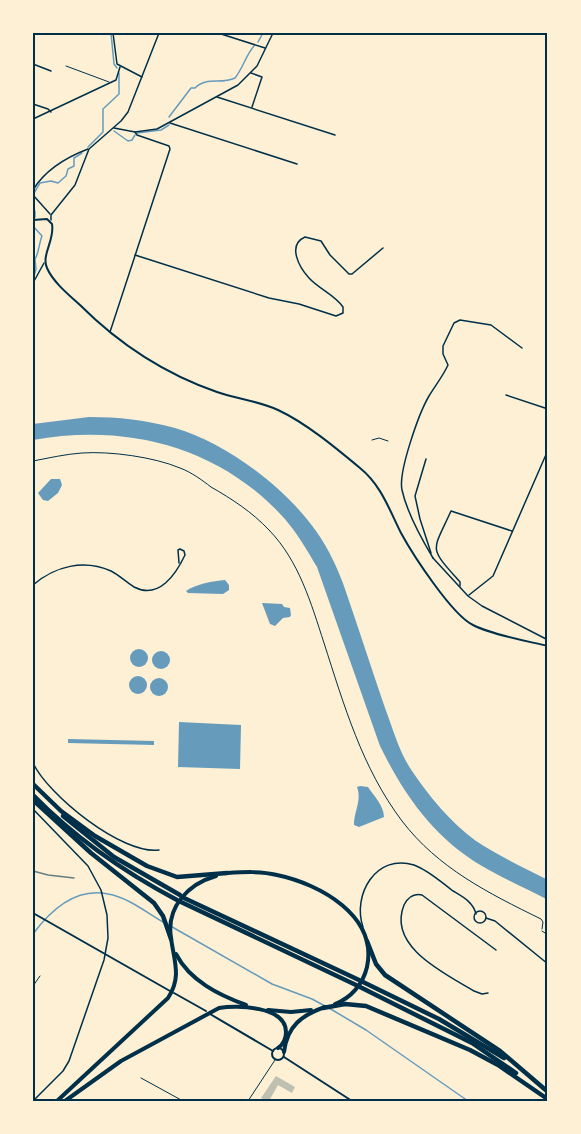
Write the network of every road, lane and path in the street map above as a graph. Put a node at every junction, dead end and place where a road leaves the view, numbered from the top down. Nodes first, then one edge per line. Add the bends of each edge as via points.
1 (112, 33) edge
2 (159, 33) edge
3 (218, 33) edge
4 (273, 33) edge
5 (266, 49) junction
6 (33, 64) edge
7 (66, 66) dead end
8 (120, 67) junction
9 (51, 70) dead end
10 (250, 72) junction
11 (142, 78) junction
12 (110, 83) junction
13 (216, 97) junction
14 (33, 104) edge
15 (252, 108) junction
16 (51, 112) junction
17 (33, 119) edge
18 (169, 123) junction
19 (113, 128) junction
20 (135, 132) junction
21 (335, 135) dead end
22 (89, 149) junction
23 (297, 164) dead end
24 (33, 179) edge
25 (38, 182) junction
26 (33, 190) edge
27 (33, 195) edge
28 (51, 215) junction
29 (33, 220) edge
30 (51, 221) junction
31 (383, 248) dead end
32 (135, 255) junction
33 (45, 262) junction
34 (34, 282) edge
35 (110, 333) junction
36 (522, 348) dead end
37 (506, 395) dead end
38 (548, 409) edge
39 (372, 440) dead end
40 (388, 441) dead end
41 (548, 450) edge
42 (547, 456) edge
43 (426, 459) dead end
44 (33, 461) edge
45 (512, 531) junction
46 (433, 558) junction
47 (179, 563) dead end
48 (33, 585) edge
49 (460, 587) junction
50 (468, 596) junction
51 (548, 640) edge
52 (548, 646) edge
53 (33, 763) edge
54 (33, 786) edge
55 (33, 795) edge
56 (33, 800) edge
57 (33, 809) edge
58 (159, 850) dead end
59 (227, 873) junction
60 (180, 899) junction
61 (33, 913) edge
62 (476, 914) junction
63 (486, 918) junction
64 (542, 930) joint
65 (364, 933) junction
66 (548, 935) edge
67 (171, 939) junction
68 (367, 941) junction
69 (496, 950) dead end
70 (175, 951) junction
71 (105, 954) junction
72 (548, 964) edge
73 (40, 976) dead end
74 (359, 983) junction
75 (33, 986) edge
76 (170, 991) dead end
77 (174, 993) dead end
78 (488, 993) dead end
79 (258, 1008) junction
80 (323, 1008) junction
81 (206, 1011) dead end
82 (312, 1011) junction
83 (210, 1014) dead end
84 (275, 1050) junction
85 (284, 1055) junction
86 (275, 1060) junction
87 (141, 1078) dead end
88 (535, 1081) junction
89 (548, 1092) edge
90 (36, 1098) junction
91 (547, 1099) edge
92 (33, 1101) edge
93 (40, 1101) edge
94 (57, 1101) edge
95 (65, 1101) edge
96 (183, 1101) edge
97 (248, 1101) edge
98 (352, 1101) edge

1 - 8 street via 115,62
2 - 11 street
3 - 5 street
4 - 5 street
5 - 10 street
6 - 9 street
7 - 12 lane
8 - 11 street
8 - 12 street via 116,80
10 - 13 street via 238,85
10 - 15 street via 262,77
11 - 19 street via 130,108
12 - 16 street
13 - 15 street
13 - 18 street
14 - 16 street
15 - 21 street
16 - 17 street
18 - 20 street
18 - 23 street
19 - 20 street
19 - 22 street
20 - 32 street via 170,149
22 - 25 street via 57,165
22 - 28 street via 75,184
24 - 25 street
25 - 26 street
27 - 28 street
28 - 30 street
29 - 30 street
30 - 33 street via 53,236
31 - 32 street via 349,274 321,241 305,237 297,243 297,259 308,277 343,307 343,313 336,316
32 - 35 street
33 - 34 street
33 - 35 street via 56,280
35 - 52 street via 145,358 185,379 274,408 299,422 359,467 376,485 411,550 462,617 482,629
36 - 46 street via 491,325 467,320 454,323 443,346 448,365 419,416 401,478 411,513
37 - 38 street
39 - 40 path
41 - 42 street
42 - 45 street
43 - 46 street via 415,496
44 - 64 path via 97,453 132,456 180,468 235,501 261,522 286,552 306,589 360,749 401,819 432,855 488,893 541,919
45 - 49 street via 451,511 435,554 460,582
45 - 50 street via 493,576
46 - 49 street
47 - 48 street via 170,581 151,590 135,588 108,570 82,565 53,571
49 - 50 street
50 - 51 street
53 - 58 street via 57,793 97,826 135,848
54 - 59 highway via 95,836 147,866 184,877
54 - 60 highway via 76,828
55 - 60 highway via 112,862
56 - 67 highway via 161,912
57 - 71 street via 85,862 99,886 108,926
59 - 65 highway via 270,873 306,884 340,903
59 - 67 highway via 202,881 186,892 172,916
60 - 74 highway
61 - 71 street
62 - 63 street via 483,912
62 - 63 street via 478,923
62 - 65 street via 472,904 427,872 397,864 378,872 363,891 359,912
63 - 72 street
64 - 66 lane
65 - 68 highway
67 - 70 highway
68 - 80 highway via 368,963 362,980 352,993
68 - 88 highway via 376,964 386,975 500,1051
69 - 78 street via 422,895 410,896 404,905 402,928 417,954 474,992
70 - 79 highway via 185,968 210,988 233,1001
70 - 94 highway via 177,970 168,998
71 - 76 street
71 - 90 street via 69,1061
73 - 75 lane
74 - 88 highway via 475,1039
74 - 91 highway via 472,1043
77 - 81 street
79 - 82 highway
79 - 84 highway via 273,1014 286,1027 283,1044
79 - 95 highway via 216,1009 105,1071
80 - 82 highway
80 - 91 highway via 366,1006 470,1050
82 - 85 highway via 297,1022 285,1044
83 - 84 street
84 - 85 street
84 - 86 street
85 - 86 street
85 - 98 street
86 - 97 lane
87 - 96 lane
88 - 89 highway
90 - 92 street
90 - 93 street

